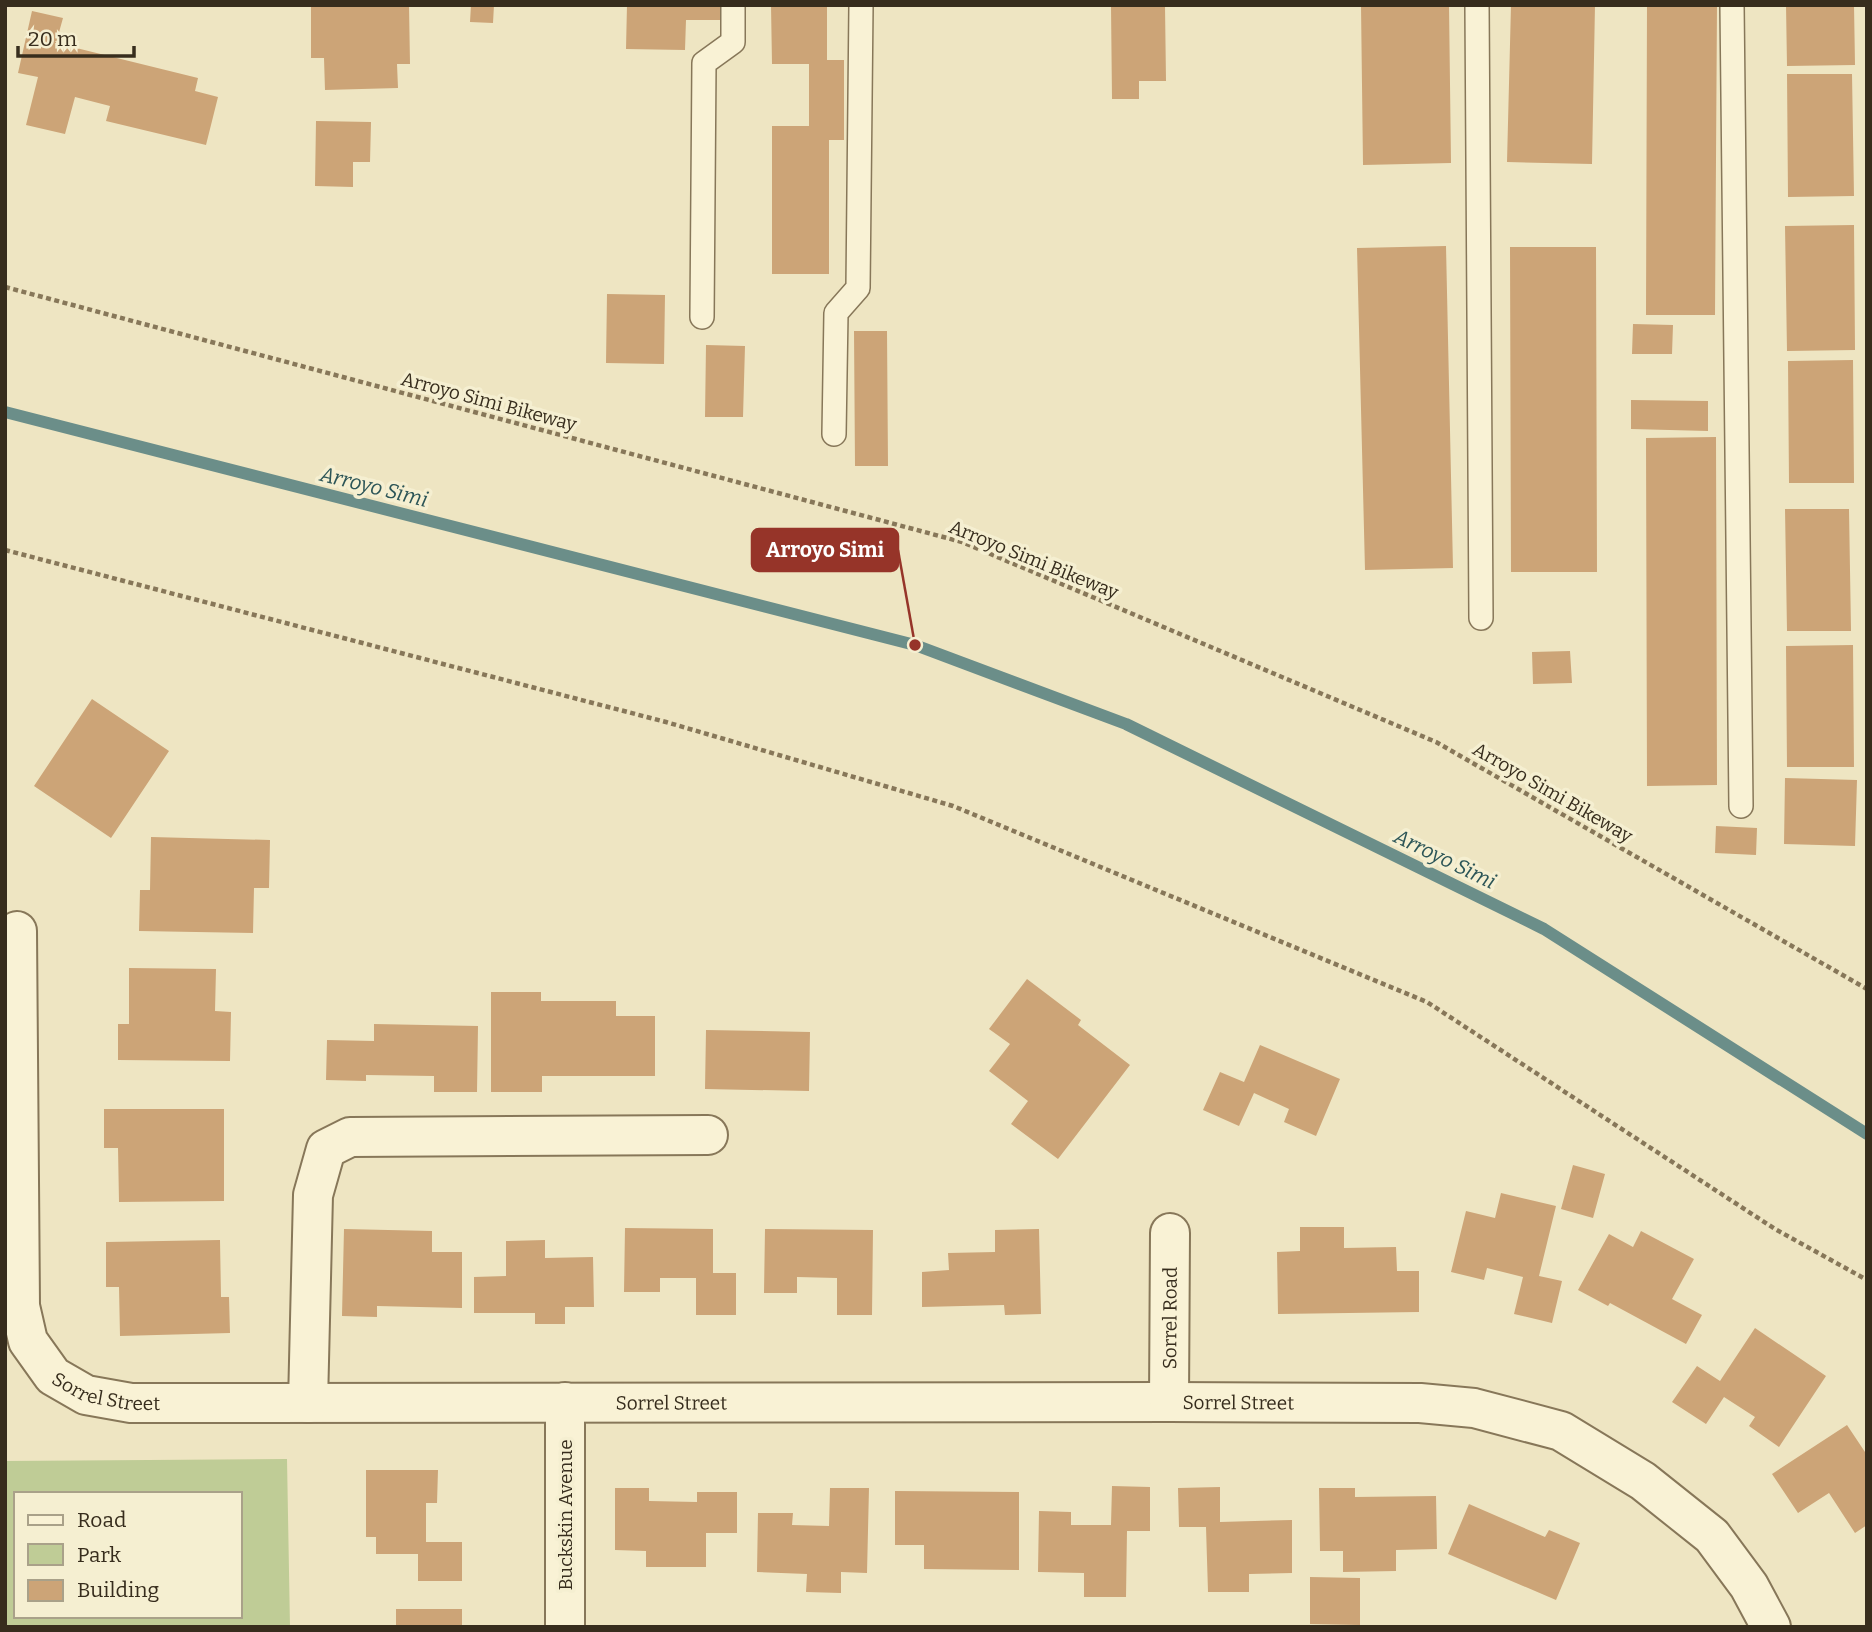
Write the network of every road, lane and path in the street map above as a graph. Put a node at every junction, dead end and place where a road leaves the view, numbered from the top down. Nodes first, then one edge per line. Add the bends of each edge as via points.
1 (733, 5) edge
2 (861, 5) edge
3 (1477, 5) edge
4 (1732, 5) edge
5 (5, 287) edge
6 (702, 317) dead end
7 (834, 435) dead end
8 (5, 550) edge
9 (1480, 618) dead end
10 (1741, 806) dead end
11 (17, 931) dead end
12 (1867, 989) edge
13 (708, 1135) dead end
14 (1170, 1233) dead end
15 (1867, 1280) edge
16 (565, 1402) junction
17 (1169, 1402) junction
18 (308, 1403) junction
19 (565, 1627) edge
20 (1771, 1627) edge

1 - 6 lane via 733,42 704,63
2 - 7 lane via 858,288 836,313
3 - 9 lane
4 - 10 lane
5 - 12 path, Arroyo Simi Bikeway via 962,542 1436,741
8 - 15 path via 666,722 953,806 1427,1002 1775,1229
11 - 18 street, Sorrel Street via 20,1306 28,1341 53,1376 86,1395 131,1403
13 - 18 street via 350,1137 326,1149 313,1195
14 - 17 street, Sorrel Road
16 - 17 street, Sorrel Street
16 - 18 street, Sorrel Street
16 - 19 street, Buckskin Avenue
17 - 20 street, Sorrel Street via 1420,1403 1474,1408 1561,1431 1643,1481 1712,1536 1749,1586

